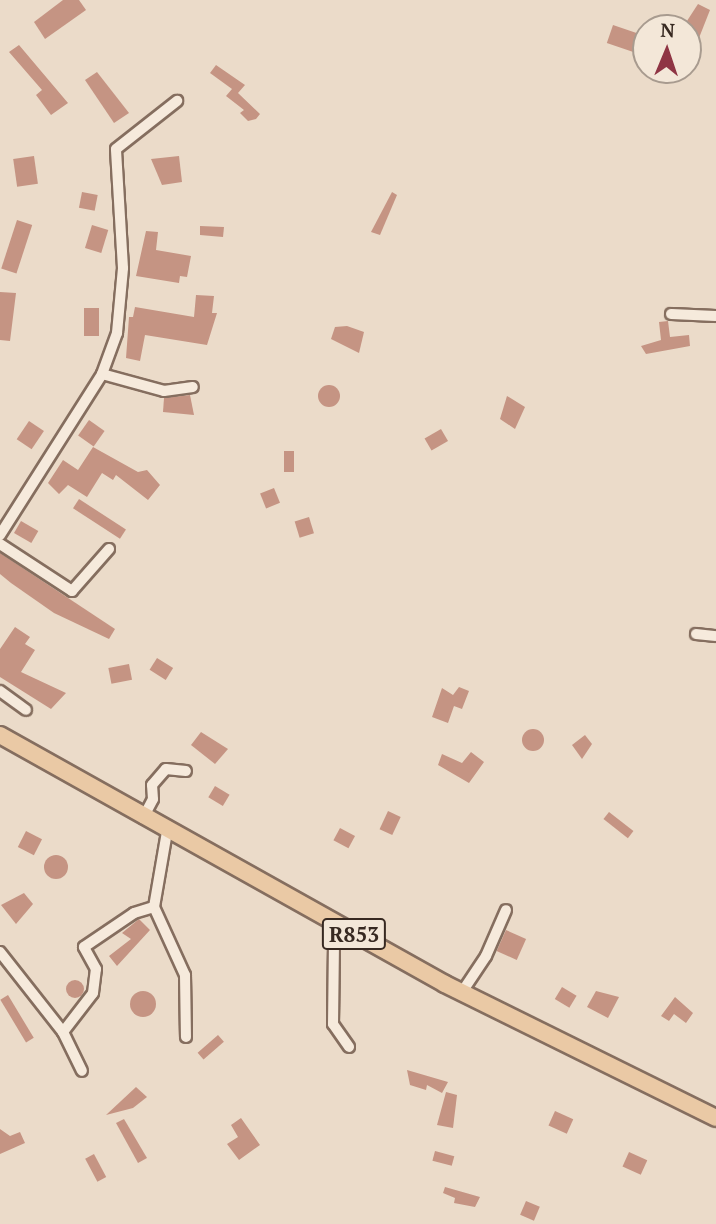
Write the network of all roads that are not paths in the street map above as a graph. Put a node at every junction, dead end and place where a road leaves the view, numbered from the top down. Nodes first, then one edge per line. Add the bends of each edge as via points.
1 (177, 101) dead end
2 (671, 314) dead end
3 (716, 316) edge
4 (103, 374) junction
5 (193, 387) dead end
6 (0, 535) edge
7 (0, 544) edge
8 (109, 549) dead end
9 (696, 634) dead end
10 (716, 636) edge
11 (0, 691) edge
12 (26, 710) dead end
13 (0, 735) edge
14 (186, 771) dead end
15 (142, 818) junction
16 (167, 832) junction
17 (154, 907) junction
18 (506, 910) dead end
19 (342, 928) junction
20 (0, 952) edge
21 (462, 992) junction
22 (63, 1032) junction
23 (187, 1037) dead end
24 (349, 1047) dead end
25 (82, 1071) dead end
26 (716, 1118) edge

1 - 4 street via 116,149 123,268 117,333
2 - 3 street
4 - 5 street via 164,391
4 - 6 street
7 - 8 street via 72,591
9 - 10 street
11 - 12 street
13 - 15 main road, R853
14 - 15 street via 166,769 152,785 153,799
15 - 16 main road, R853
16 - 17 street
16 - 19 main road, R853
17 - 22 street via 134,913 84,947 96,969 93,993
17 - 23 street via 185,975
18 - 21 street via 486,956
19 - 21 main road, R853
19 - 24 street via 334,943 333,1024
20 - 22 street
21 - 26 main road, R853
22 - 25 street

